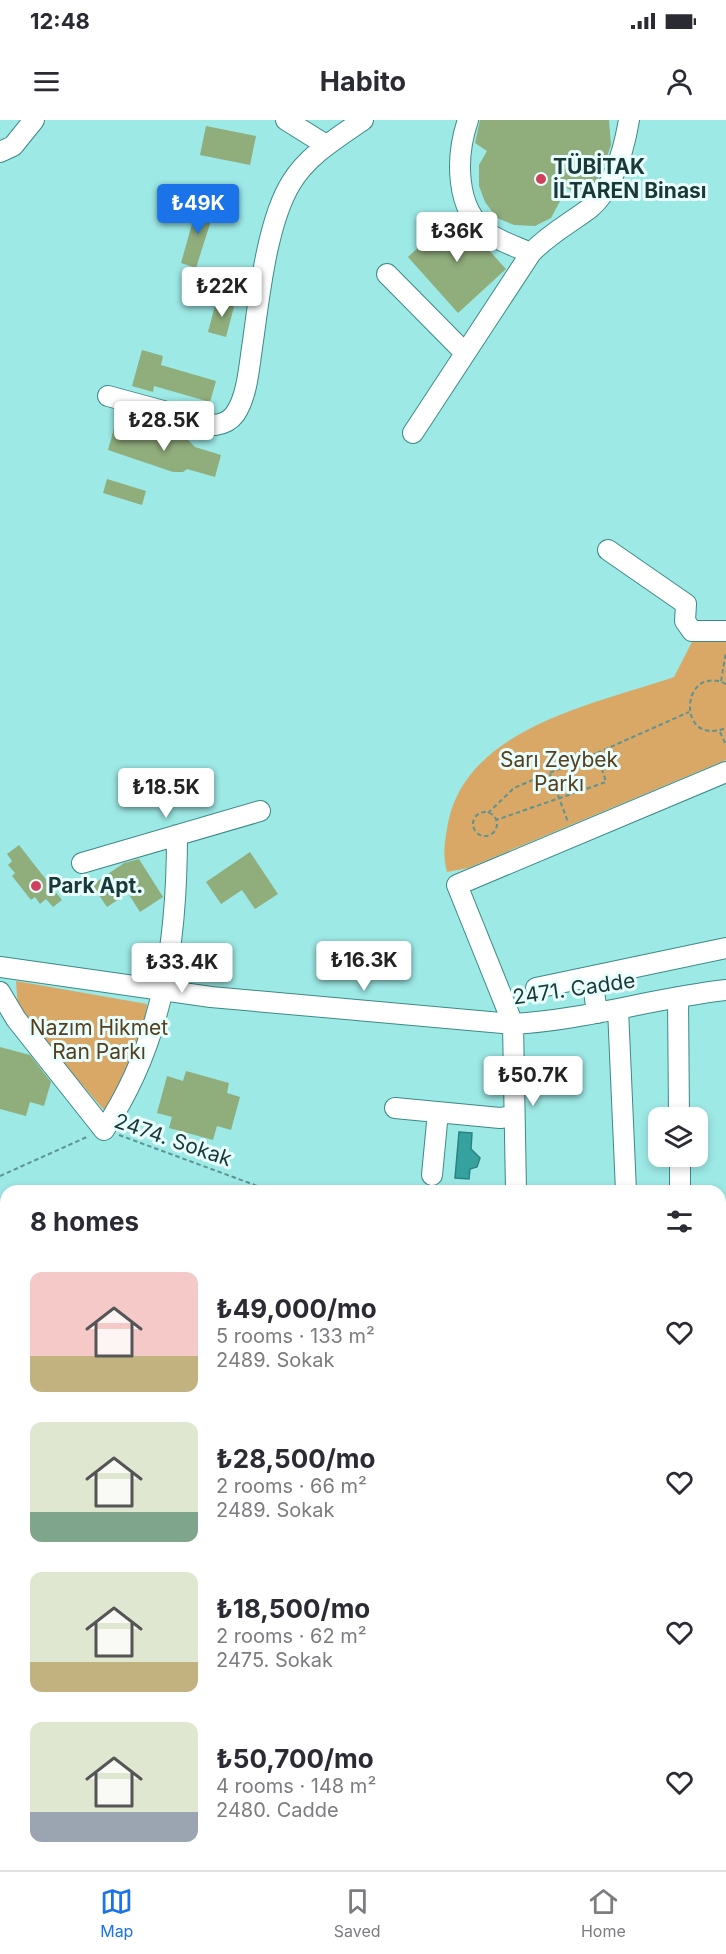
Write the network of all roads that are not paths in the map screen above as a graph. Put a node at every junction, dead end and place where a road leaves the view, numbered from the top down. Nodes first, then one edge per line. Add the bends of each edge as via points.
1 (34, 120) edge
2 (286, 120) edge
3 (363, 120) edge
4 (468, 120) edge
5 (629, 120) edge
6 (326, 145) junction
7 (0, 152) edge
8 (531, 253) junction
9 (387, 274) dead end
10 (465, 353) junction
11 (108, 396) dead end
12 (413, 433) dead end
13 (608, 550) dead end
14 (726, 632) edge
15 (726, 772) edge
16 (260, 812) dead end
17 (177, 835) junction
18 (82, 863) dead end
19 (726, 948) edge
20 (0, 967) edge
21 (592, 977) junction
22 (536, 988) dead end
23 (726, 990) edge
24 (0, 992) edge
25 (164, 992) junction
26 (678, 997) junction
27 (618, 1009) junction
28 (597, 1013) junction
29 (513, 1024) junction
30 (680, 1107) edge
31 (395, 1108) dead end
32 (438, 1112) junction
33 (514, 1116) junction
34 (680, 1167) edge
35 (432, 1175) dead end
36 (516, 1185) edge
37 (626, 1185) edge
38 (680, 1185) edge

1 - 7 street via 13,146
2 - 6 street
3 - 6 street
4 - 8 street via 460,153 461,182 468,209 489,233
5 - 8 street via 608,187 591,207 549,234
6 - 11 street via 290,183 278,214 236,413 215,426
8 - 10 street
9 - 10 street
10 - 12 street
13 - 14 street via 686,604 685,621 692,631
15 - 29 street via 457,885
16 - 17 street
17 - 18 street
17 - 25 street via 175,928
19 - 21 street
20 - 25 street, 2471. Cadde
21 - 22 street
21 - 28 street
23 - 26 street, 2471. Cadde
24 - 25 street via 16,1019 104,1130 144,1055
25 - 29 street, 2471. Cadde
26 - 27 street, 2471. Cadde
26 - 30 street
27 - 28 street, 2471. Cadde
27 - 37 street
28 - 29 street, 2471. Cadde
29 - 33 street
31 - 32 street
32 - 33 street
32 - 35 street
33 - 36 street
34 - 38 street

